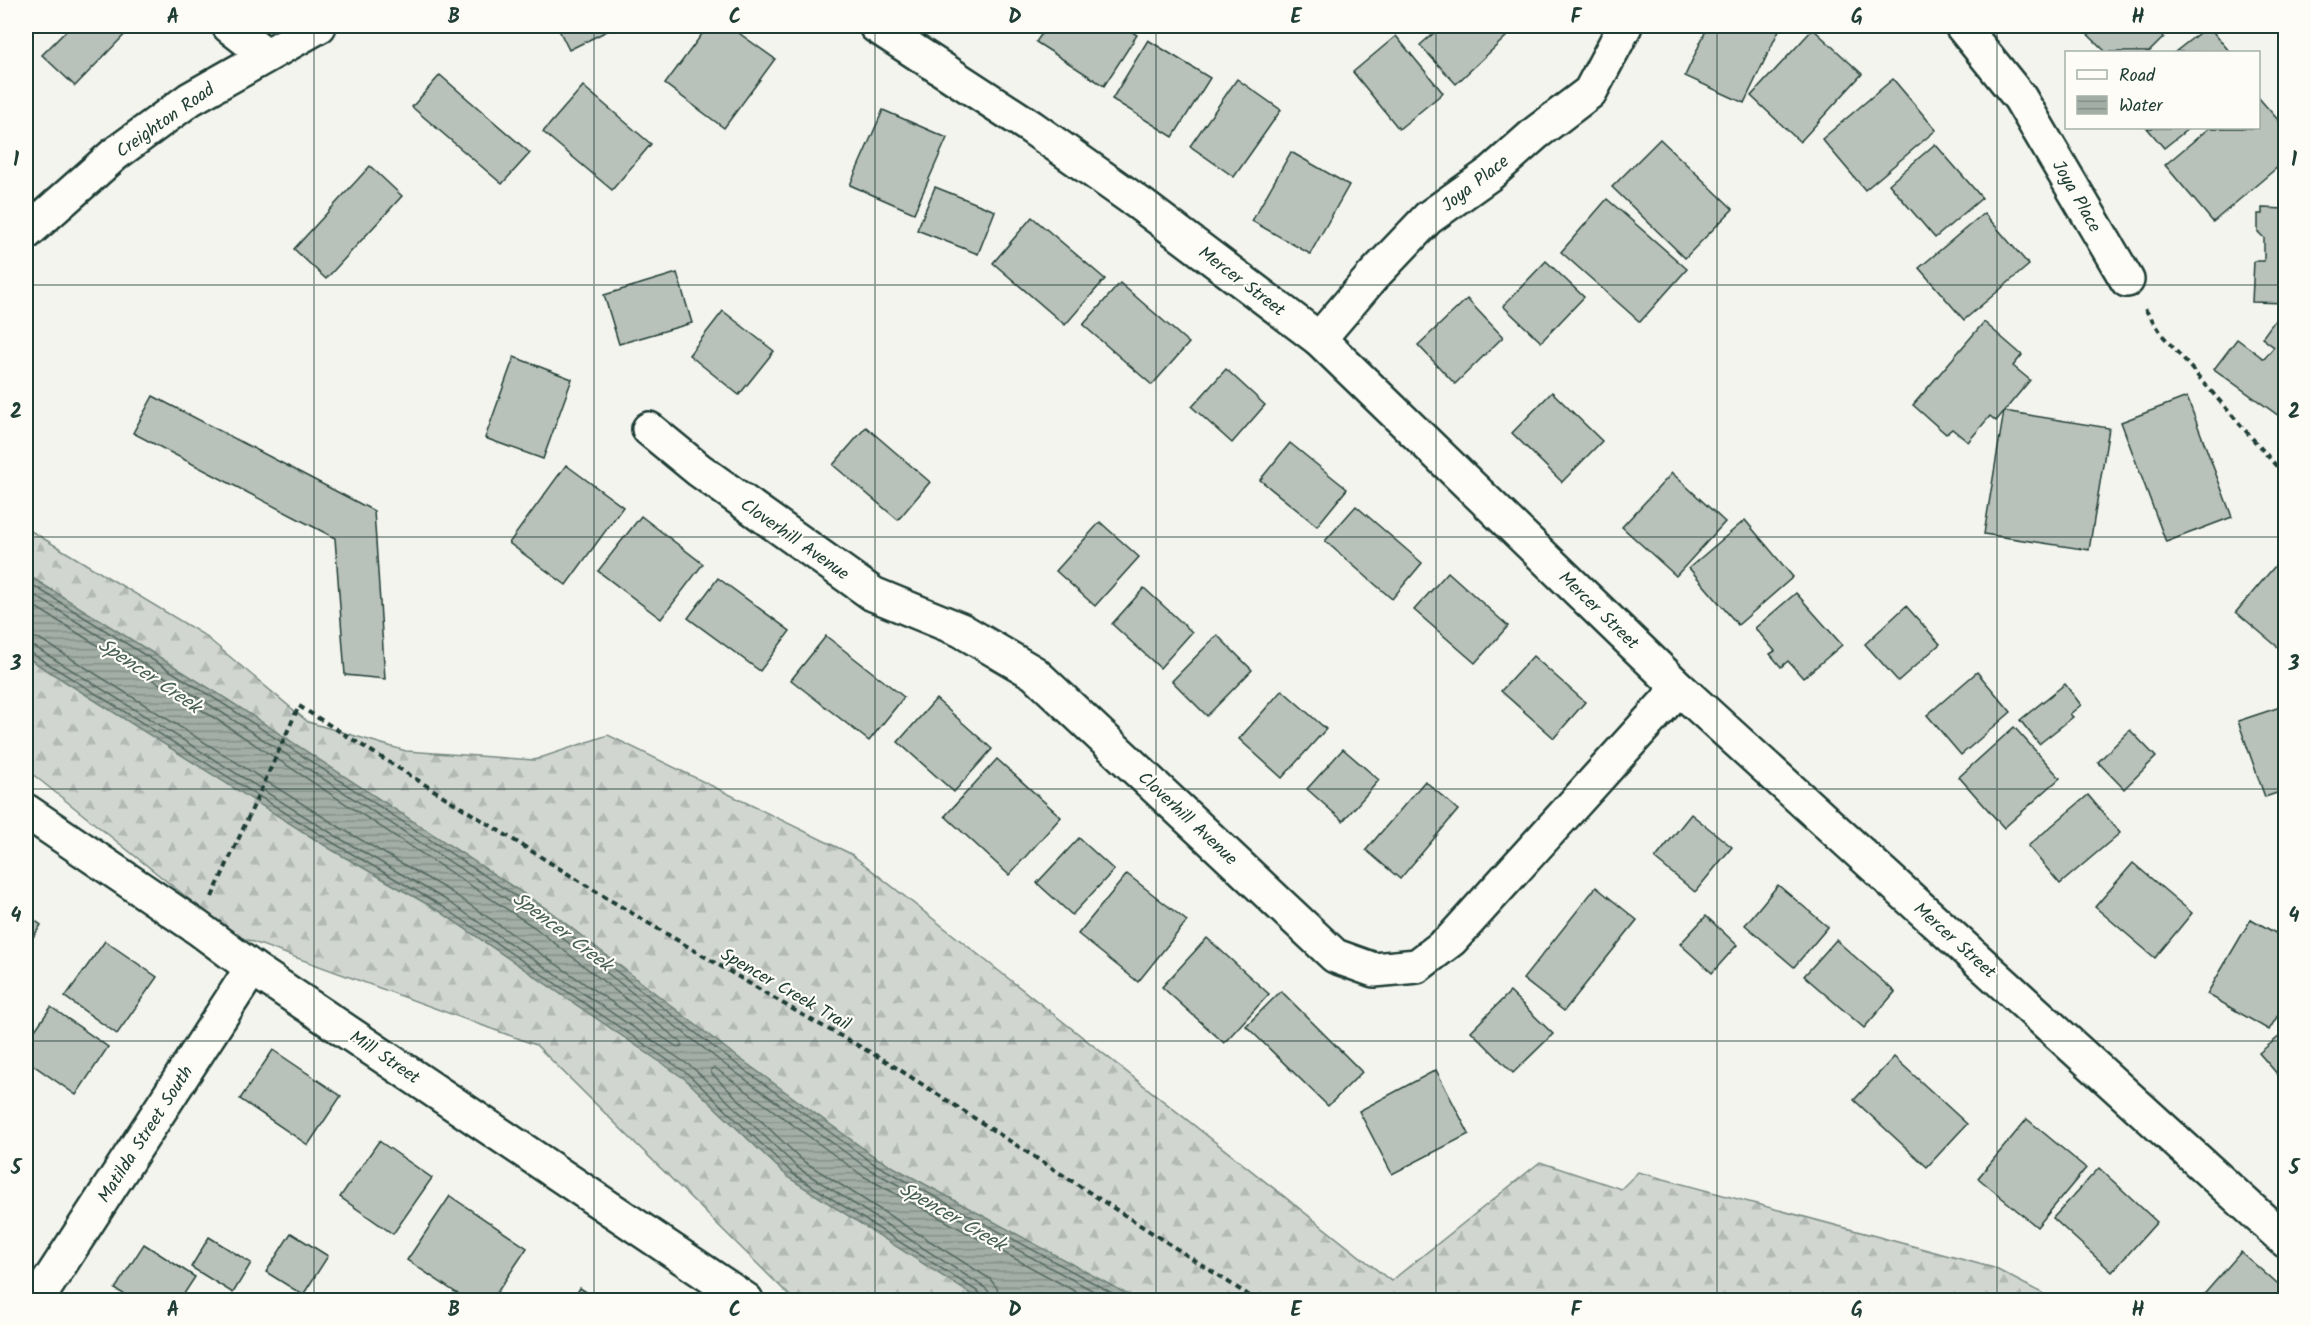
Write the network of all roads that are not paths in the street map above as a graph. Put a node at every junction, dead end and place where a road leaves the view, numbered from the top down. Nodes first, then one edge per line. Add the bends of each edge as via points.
1 (229, 26) edge
2 (319, 26) edge
3 (876, 26) edge
4 (1625, 26) edge
5 (1962, 26) edge
6 (266, 55) junction
7 (26, 233) edge
8 (2127, 280) road end
9 (1319, 339) junction
10 (649, 429) dead end
11 (1679, 688) junction
12 (26, 811) edge
13 (252, 968) junction
14 (2286, 1241) edge
15 (37, 1300) edge
16 (746, 1300) edge

1 - 6 street
2 - 6 street, Creighton Road
3 - 9 street, Mercer Street via 1140,204
4 - 9 street, Joya Place via 1590,92 1428,218
5 - 8 street, Joya Place via 2020,99
6 - 7 street, Creighton Road via 190,99 115,154
9 - 11 street, Mercer Street
10 - 11 street, Cloverhill Avenue via 699,470 873,594 961,630 1034,674 1335,956 1374,970 1417,966 1451,940
11 - 14 street, Mercer Street
12 - 13 street, Mill Street
13 - 15 street, Matilda Street South
13 - 16 street, Mill Street

